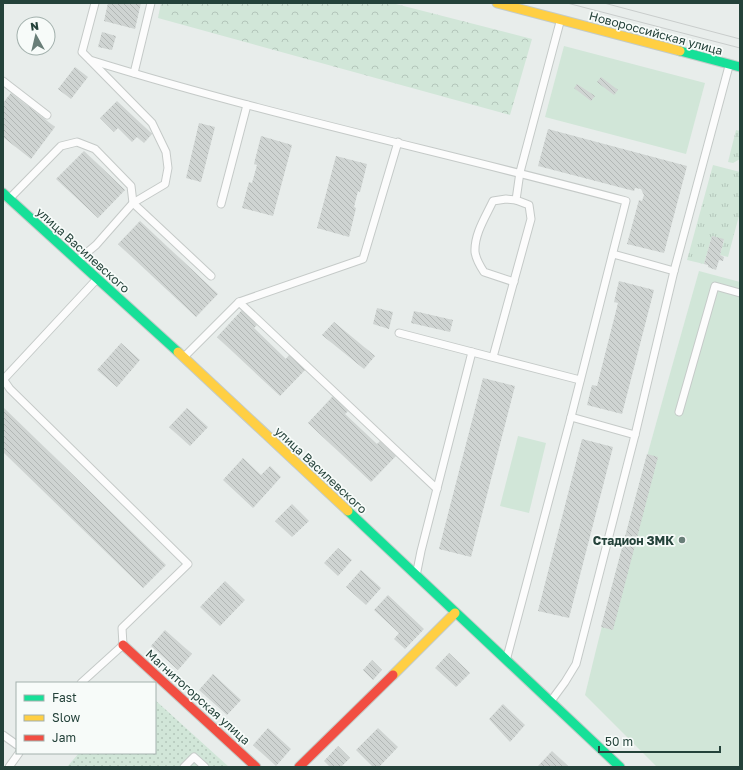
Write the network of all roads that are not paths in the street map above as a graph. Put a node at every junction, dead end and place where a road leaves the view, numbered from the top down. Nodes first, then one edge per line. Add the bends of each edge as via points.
1 (95, 3) edge
2 (151, 3) edge
3 (497, 3) edge
4 (529, 7) edge
5 (560, 20) junction
6 (90, 60) junction
7 (730, 64) junction
8 (740, 67) edge
9 (134, 73) junction
10 (3, 81) edge
11 (247, 105) junction
12 (47, 115) dead end
13 (398, 142) junction
14 (520, 172) junction
15 (6, 196) edge
16 (516, 200) junction
17 (133, 203) junction
18 (221, 204) dead end
19 (613, 254) junction
20 (78, 260) junction
21 (674, 271) junction
22 (211, 276) dead end
23 (97, 278) junction
24 (514, 282) junction
25 (740, 293) edge
26 (240, 302) junction
27 (399, 332) dead end
28 (472, 352) junction
29 (184, 357) junction
30 (493, 357) junction
31 (3, 379) edge
32 (580, 380) junction
33 (680, 412) dead end
34 (571, 417) junction
35 (635, 436) junction
36 (437, 489) junction
37 (416, 576) junction
38 (455, 613) junction
39 (123, 645) junction
40 (506, 660) junction
41 (82, 682) edge
42 (550, 701) junction
43 (3, 734) edge
44 (16, 744) edge
45 (18, 754) edge
46 (9, 767) edge
47 (184, 767) edge
48 (205, 767) edge
49 (256, 767) edge
50 (299, 767) edge
51 (620, 767) edge

1 - 6 lane via 82,52
2 - 9 lane
3 - 4 street, Новороссийская улица
4 - 5 street, Новороссийская улица
5 - 7 street, Новороссийская улица
5 - 14 lane
6 - 9 lane
6 - 17 lane via 152,123 166,152 168,168 165,184
7 - 8 street, Новороссийская улица
7 - 21 lane
9 - 11 lane
10 - 12 lane
11 - 13 lane
11 - 18 lane
13 - 14 lane
13 - 26 lane via 363,259
14 - 16 lane
14 - 19 lane via 626,201
15 - 17 lane via 61,146 77,142 96,149 131,186
15 - 20 street, улица Василевского
16 - 24 lane via 529,206 531,219
16 - 24 lane via 493,201 479,232 475,252 484,272
17 - 20 lane
17 - 22 lane
19 - 21 lane
19 - 32 lane
20 - 23 street, улица Василевского
21 - 35 lane
23 - 29 street, улица Василевского
23 - 31 lane
24 - 30 lane
25 - 33 lane via 715,286
26 - 29 lane
26 - 36 lane
27 - 28 lane
28 - 30 lane
28 - 36 lane
29 - 37 street, улица Василевского
30 - 32 lane
31 - 39 lane via 10,389 188,564 122,628
32 - 34 lane
34 - 35 lane
34 - 40 lane
35 - 42 lane via 576,664
36 - 37 lane
37 - 38 street, улица Василевского
38 - 40 street, улица Василевского
38 - 50 street
39 - 41 lane
39 - 49 street, Магнитогорская улица
40 - 42 street, улица Василевского
42 - 51 street, улица Василевского
43 - 44 lane
45 - 46 lane
47 - 48 lane via 194,757

